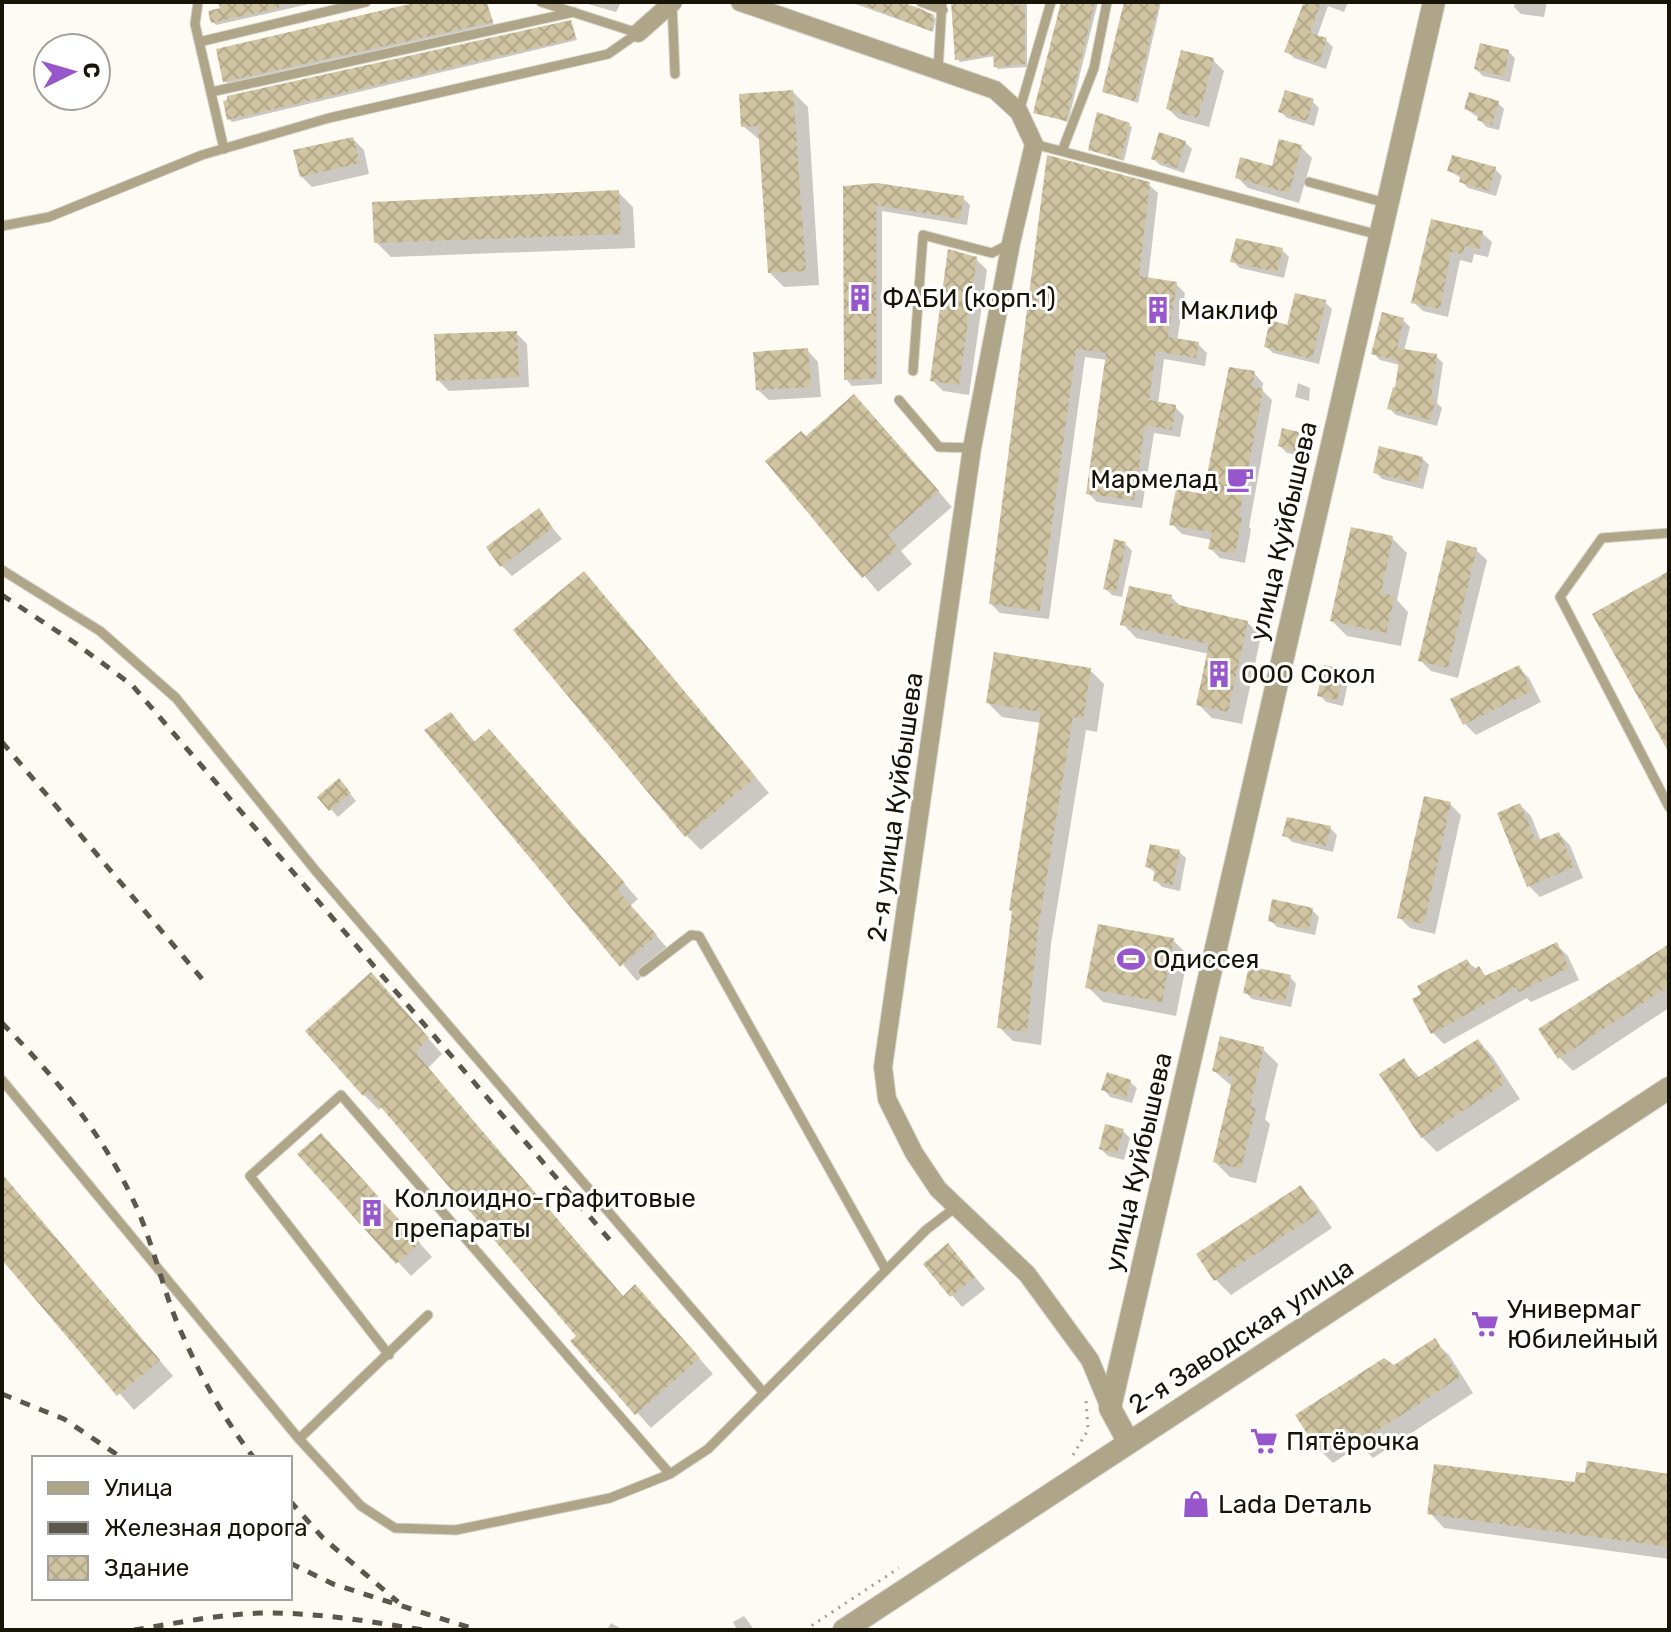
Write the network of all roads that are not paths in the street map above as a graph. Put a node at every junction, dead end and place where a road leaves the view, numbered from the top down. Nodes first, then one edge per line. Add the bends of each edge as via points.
1 (198, 2) edge
2 (366, 2) edge
3 (541, 2) edge
4 (672, 2) edge
5 (740, 2) edge
6 (921, 2) edge
7 (1051, 2) edge
8 (1107, 2) edge
9 (1434, 2) edge
10 (943, 6) edge
11 (574, 12) junction
12 (638, 33) junction
13 (199, 42) junction
14 (938, 71) junction
15 (675, 74) dead end
16 (211, 92) junction
17 (1019, 112) junction
18 (1034, 144) junction
19 (224, 149) junction
20 (1062, 151) junction
21 (1309, 182) dead end
22 (1388, 203) junction
23 (2, 226) edge
24 (1380, 235) junction
25 (1011, 243) junction
26 (913, 371) dead end
27 (899, 400) dead end
28 (972, 448) junction
29 (1669, 533) edge
30 (2, 570) edge
31 (1669, 807) edge
32 (643, 972) dead end
33 (2, 1080) edge
34 (1669, 1088) edge
35 (957, 1206) junction
36 (886, 1270) junction
37 (428, 1315) dead end
38 (389, 1355) junction
39 (764, 1393) junction
40 (1110, 1408) junction
41 (299, 1439) junction
42 (1129, 1443) junction
43 (670, 1474) junction
44 (844, 1630) edge

1 - 13 lane
2 - 13 lane
3 - 11 lane
4 - 12 street
4 - 15 lane
5 - 14 street
6 - 10 lane
7 - 17 lane
8 - 20 lane via 1094,68
9 - 22 street, улица Куйбышева
10 - 14 lane
11 - 12 lane
11 - 16 lane
12 - 19 lane via 608,54 329,118
13 - 16 lane
14 - 17 street via 995,90
16 - 19 lane
17 - 18 street
18 - 20 lane
18 - 25 street, 2-я улица Куйбышева
19 - 23 lane via 49,217
20 - 24 lane
21 - 22 lane
22 - 24 street, улица Куйбышева
24 - 40 street, улица Куйбышева
25 - 26 lane via 992,253 923,235
25 - 28 street, 2-я улица Куйбышева
27 - 28 lane via 939,447
28 - 35 street, 2-я улица Куйбышева via 883,1067 887,1099 914,1153 938,1189
29 - 31 lane via 1602,538 1560,597
30 - 39 lane via 100,631 176,698 315,870
32 - 36 lane via 691,935 699,936
33 - 41 lane
34 - 42 street, 2-я Заводская улица
35 - 36 lane
35 - 40 street, 2-я улица Куйбышева via 1027,1274 1090,1360
36 - 39 lane
37 - 38 lane
38 - 41 lane
38 - 43 lane via 250,1176 341,1095
39 - 43 lane via 708,1449
40 - 42 street
41 - 43 lane via 361,1506 395,1528 456,1530 610,1498
42 - 44 street, 2-я Заводская улица

